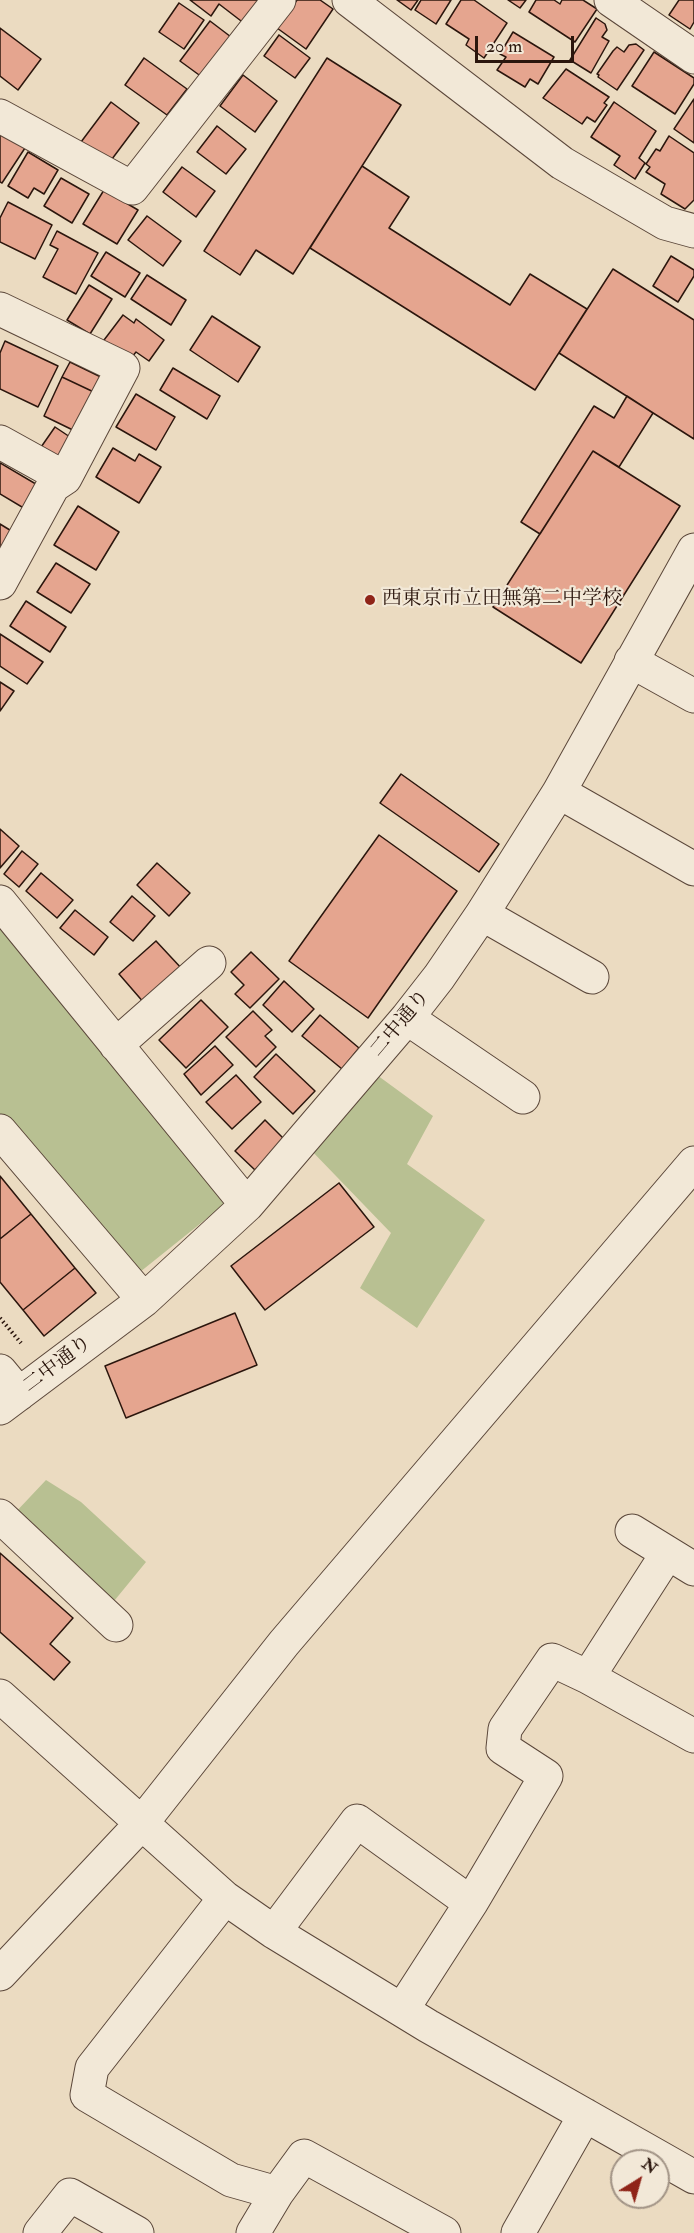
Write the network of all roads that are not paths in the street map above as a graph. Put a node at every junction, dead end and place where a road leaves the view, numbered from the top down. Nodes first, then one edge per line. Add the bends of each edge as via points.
1 (279, 0) edge
2 (610, 0) edge
3 (358, 3) edge
4 (694, 57) edge
5 (0, 116) edge
6 (694, 231) edge
7 (0, 309) edge
8 (0, 442) edge
9 (65, 478) junction
10 (694, 550) edge
11 (0, 584) edge
12 (631, 661) junction
13 (694, 696) edge
14 (559, 792) junction
15 (694, 868) edge
16 (0, 902) edge
17 (482, 914) junction
18 (209, 963) dead end
19 (592, 977) dead end
20 (407, 1018) junction
21 (116, 1045) junction
22 (523, 1097) dead end
23 (0, 1131) edge
24 (694, 1163) edge
25 (247, 1205) junction
26 (144, 1300) junction
27 (6, 1391) edge
28 (0, 1516) edge
29 (632, 1531) dead end
30 (680, 1562) edge
31 (116, 1625) dead end
32 (588, 1677) junction
33 (0, 1696) edge
34 (694, 1736) edge
35 (141, 1824) junction
36 (225, 1898) junction
37 (471, 1903) junction
38 (274, 1932) junction
39 (0, 1974) edge
40 (402, 2010) junction
41 (585, 2115) junction
42 (694, 2178) edge
43 (277, 2193) junction
44 (39, 2233) edge
45 (137, 2233) edge
46 (253, 2233) edge
47 (444, 2233) edge
48 (518, 2233) edge

1 - 5 street via 132,188
2 - 4 street
3 - 6 street via 562,163 665,224
7 - 9 street via 123,368
8 - 9 street
9 - 11 street via 52,486
10 - 12 street, 二中通り
12 - 13 street
12 - 14 street, 二中通り
14 - 15 street
14 - 17 street, 二中通り
16 - 21 street
17 - 19 street
17 - 20 street, 二中通り
18 - 21 street
20 - 22 street
20 - 25 street, 二中通り
21 - 25 street
23 - 26 street
24 - 35 street via 284,1644
25 - 26 street, 二中通り
26 - 27 street, 二中通り
28 - 31 street
29 - 30 street
30 - 32 street
32 - 34 street
32 - 37 street via 552,1660 505,1729 503,1748 546,1776
33 - 35 street
35 - 36 street
35 - 39 street
36 - 38 street
36 - 43 street via 92,2068 87,2095 231,2180
37 - 38 street via 357,1821
37 - 40 street
38 - 40 street
40 - 41 street
41 - 42 street
41 - 48 street
43 - 46 street
43 - 47 street via 304,2156
44 - 45 street via 70,2195

